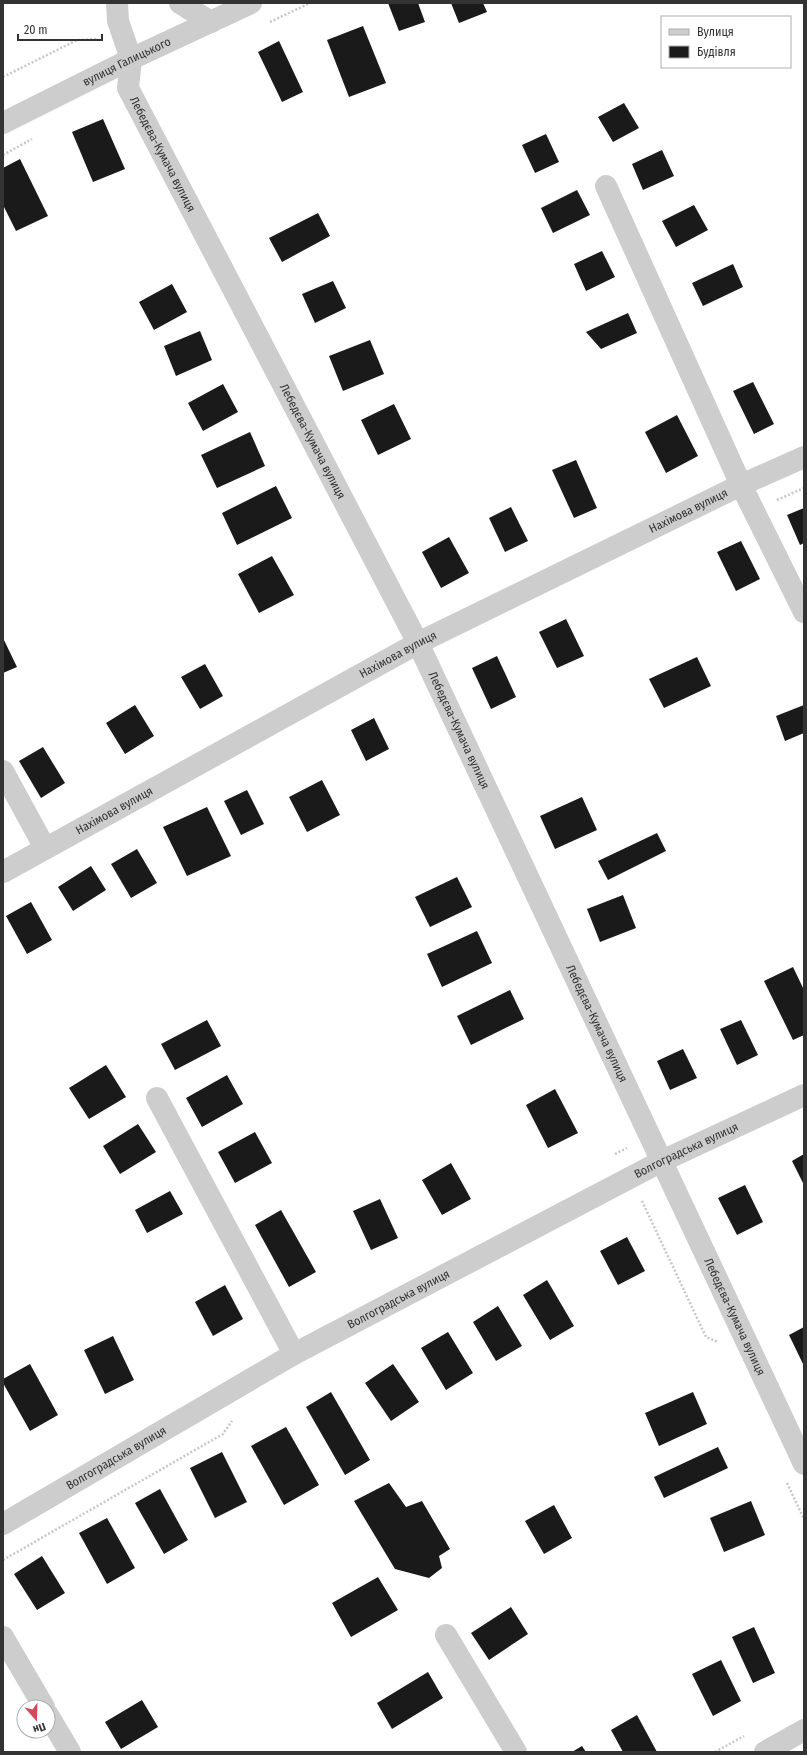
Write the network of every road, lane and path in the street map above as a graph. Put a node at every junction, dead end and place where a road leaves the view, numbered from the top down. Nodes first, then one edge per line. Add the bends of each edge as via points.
1 (117, 3) edge
2 (180, 3) edge
3 (251, 3) edge
4 (211, 22) junction
5 (124, 38) junction
6 (131, 59) junction
7 (3, 77) edge
8 (3, 123) edge
9 (606, 186) dead end
10 (804, 457) edge
11 (741, 485) junction
12 (804, 612) edge
13 (418, 643) junction
14 (3, 771) edge
15 (45, 848) junction
16 (3, 872) edge
17 (804, 1095) edge
18 (157, 1098) dead end
19 (662, 1161) junction
20 (631, 1178) junction
21 (719, 1343) dead end
22 (294, 1354) junction
23 (237, 1415) dead end
24 (804, 1464) edge
25 (784, 1476) dead end
26 (804, 1519) edge
27 (3, 1524) edge
28 (3, 1560) edge
29 (446, 1635) dead end
30 (3, 1637) edge
31 (39, 1699) edge
32 (56, 1728) edge
33 (804, 1730) edge
34 (70, 1752) edge
35 (516, 1752) edge
36 (765, 1752) edge

1 - 5 street, Лебедєва-Кумача вулиця via 118,21
2 - 4 street
3 - 4 street, вулиця Галицького
4 - 6 street, вулиця Галицького
5 - 6 street, Лебедєва-Кумача вулиця
5 - 7 path via 76,40
6 - 8 street, вулиця Галицького
6 - 13 street, Лебедєва-Кумача вулиця via 128,88
9 - 11 street
10 - 11 street, Нахімова вулиця
11 - 12 street
11 - 13 street, Нахімова вулиця
13 - 15 street, Нахімова вулиця
13 - 19 street, Лебедєва-Кумача вулиця
14 - 15 street
15 - 16 street, Нахімова вулиця
17 - 19 street, Волгоградська вулиця
18 - 22 street
19 - 20 street, Волгоградська вулиця
19 - 24 street, Лебедєва-Кумача вулиця
20 - 21 path via 706,1337
20 - 22 street, Волгоградська вулиця
22 - 27 street, Волгоградська вулиця
23 - 28 path via 223,1434
25 - 26 path
29 - 35 street
30 - 31 street
32 - 34 street
33 - 36 street

